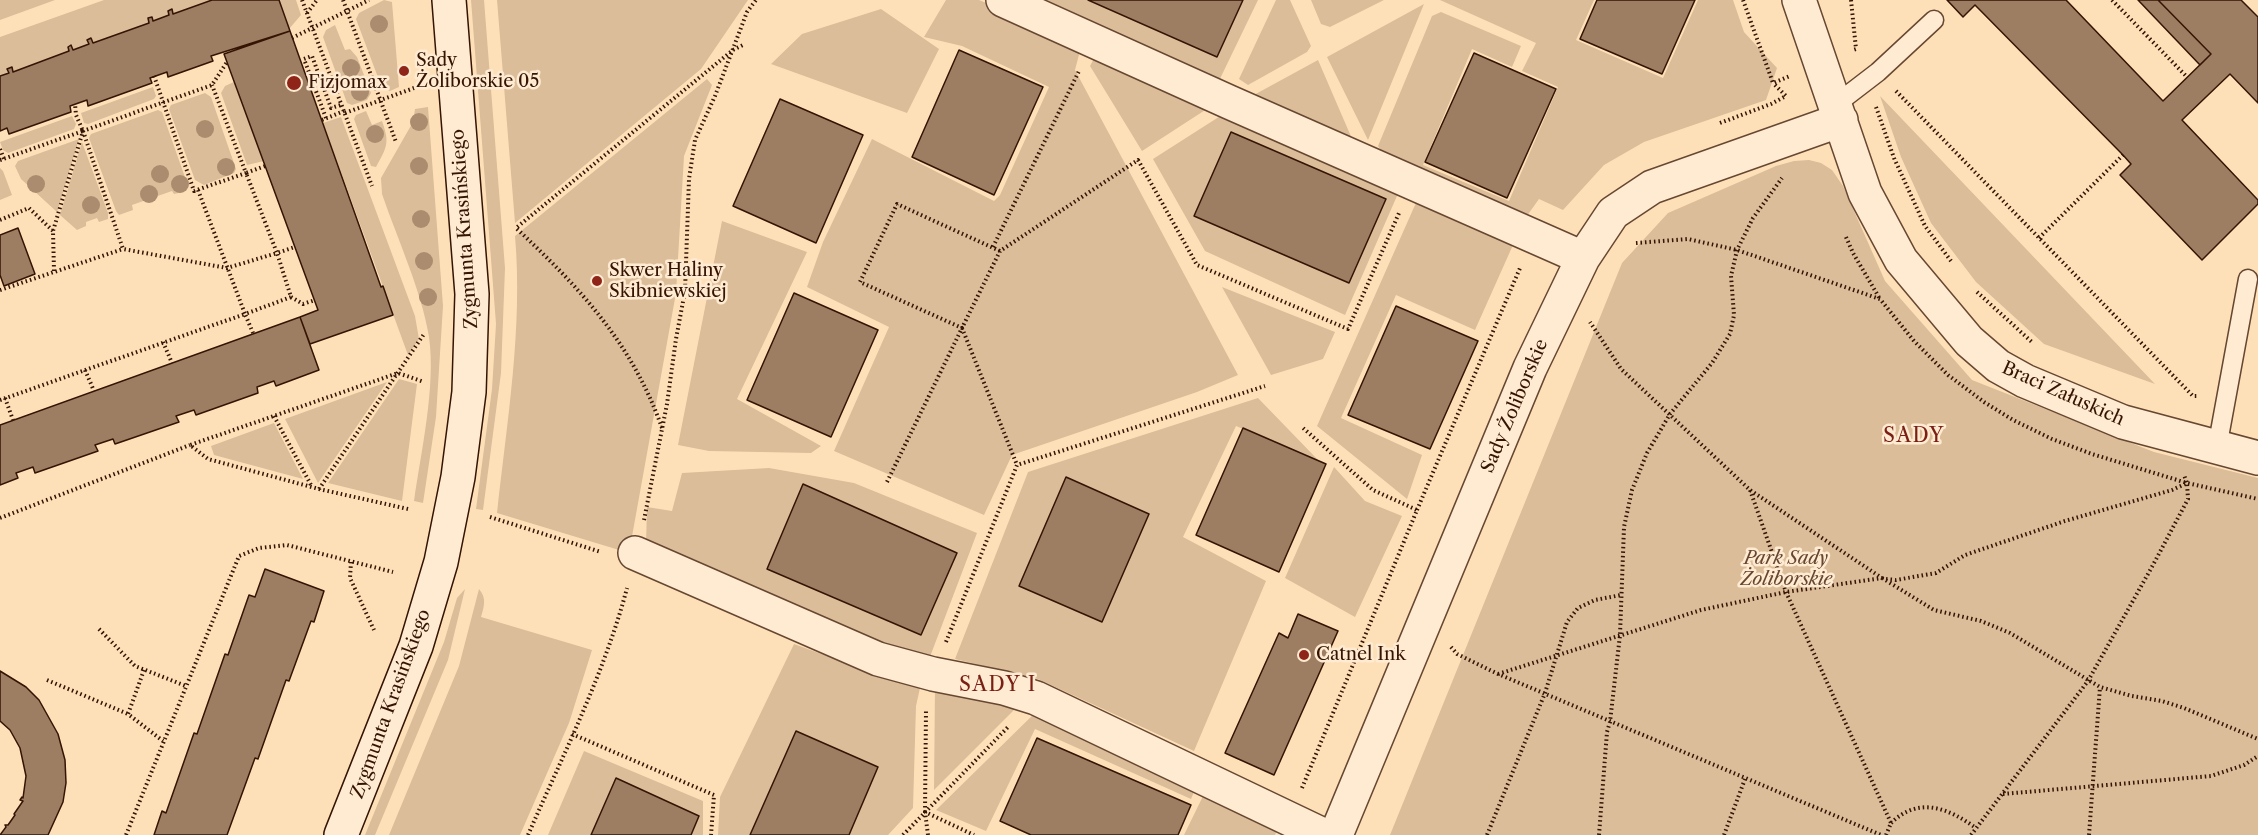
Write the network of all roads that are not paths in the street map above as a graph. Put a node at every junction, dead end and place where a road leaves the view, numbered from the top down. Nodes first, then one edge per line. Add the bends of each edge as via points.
1 (449, 0) edge
2 (1004, 0) edge
3 (1799, 0) edge
4 (1934, 20) dead end
5 (1838, 112) junction
6 (1583, 258) junction
7 (2248, 279) dead end
8 (2217, 448) junction
9 (2258, 458) edge
10 (634, 558) road end
11 (341, 835) edge
12 (1323, 835) edge
13 (1336, 835) edge

1 - 11 street, Zygmunta Krasińskiego via 472,294 464,434 441,562 416,646
2 - 6 street
3 - 5 street, Braci Załuskich
4 - 5 lane
5 - 6 street, Sady Żoliborskie via 1785,140 1652,187 1613,213
5 - 8 street, Braci Załuskich via 1865,193 1901,260 1969,341 1998,366 2025,381 2123,422
6 - 13 street, Sady Żoliborskie via 1530,368
7 - 8 lane
8 - 9 street, Braci Załuskich
10 - 12 street via 878,659 1036,698

